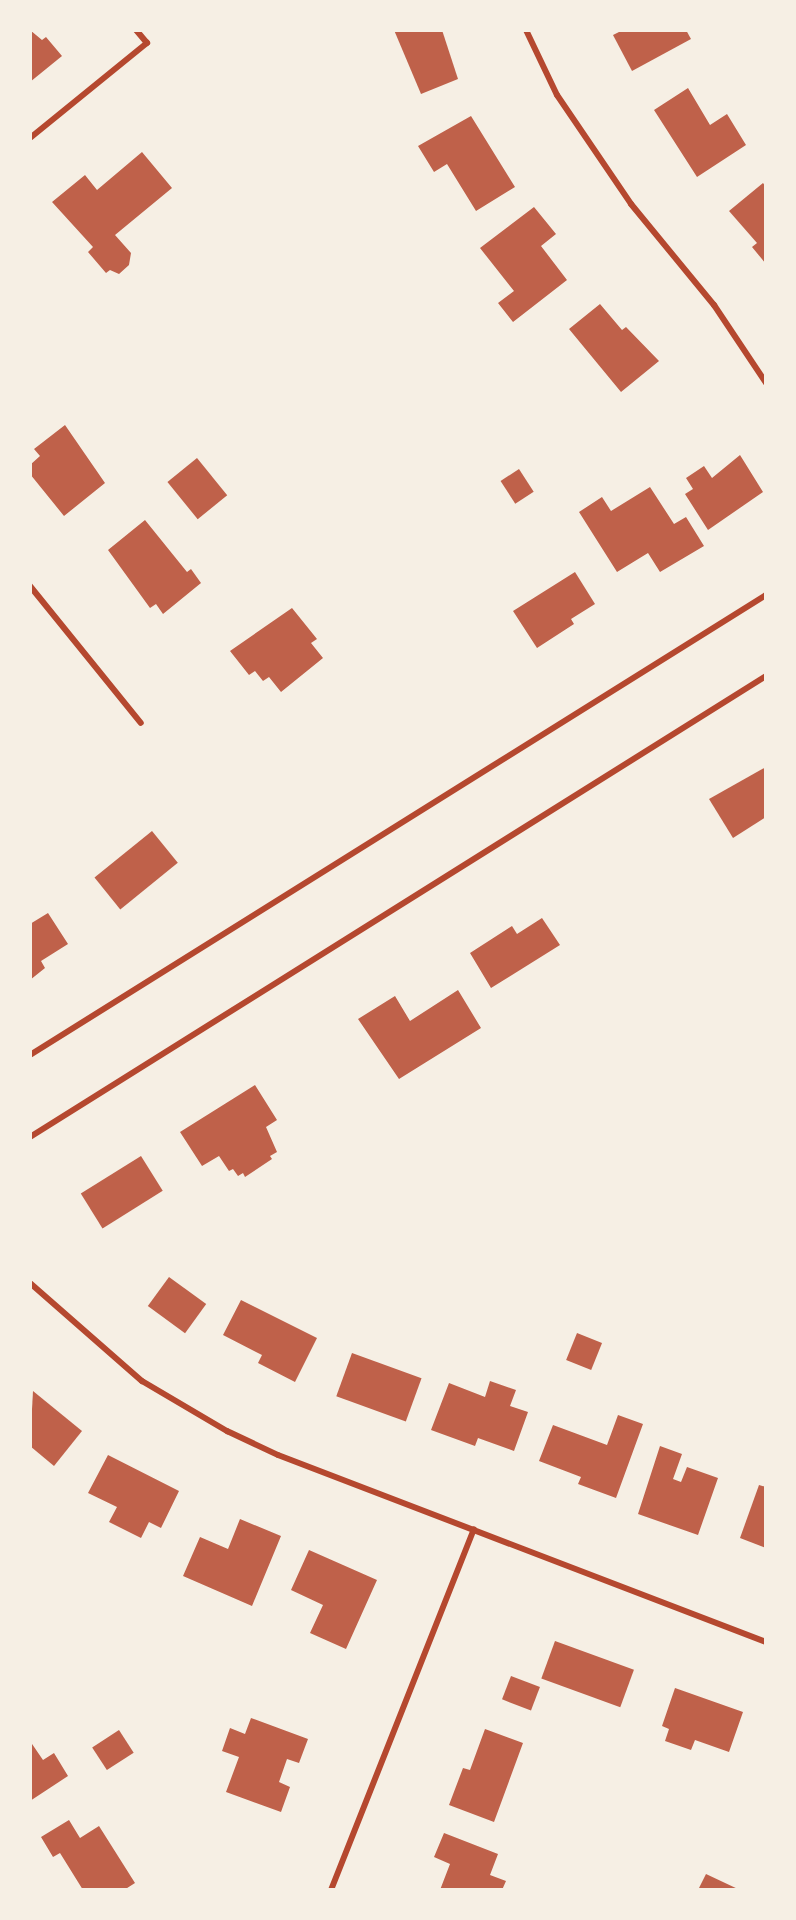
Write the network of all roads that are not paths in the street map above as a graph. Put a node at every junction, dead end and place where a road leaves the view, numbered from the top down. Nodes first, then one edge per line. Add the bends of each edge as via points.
1 (136, 30) edge
2 (526, 30) edge
3 (30, 138) edge
4 (766, 383) edge
5 (30, 586) edge
6 (766, 595) edge
7 (766, 676) edge
8 (141, 723) dead end
9 (30, 1055) edge
10 (30, 1137) edge
11 (30, 1283) edge
12 (474, 1529) junction
13 (766, 1642) edge
14 (331, 1890) edge

1 - 3 street via 147,43
2 - 4 street via 557,95 613,177 714,306
5 - 8 street
6 - 9 street
7 - 10 street
11 - 12 street via 99,1346 184,1409 278,1455
12 - 13 street
12 - 14 street

